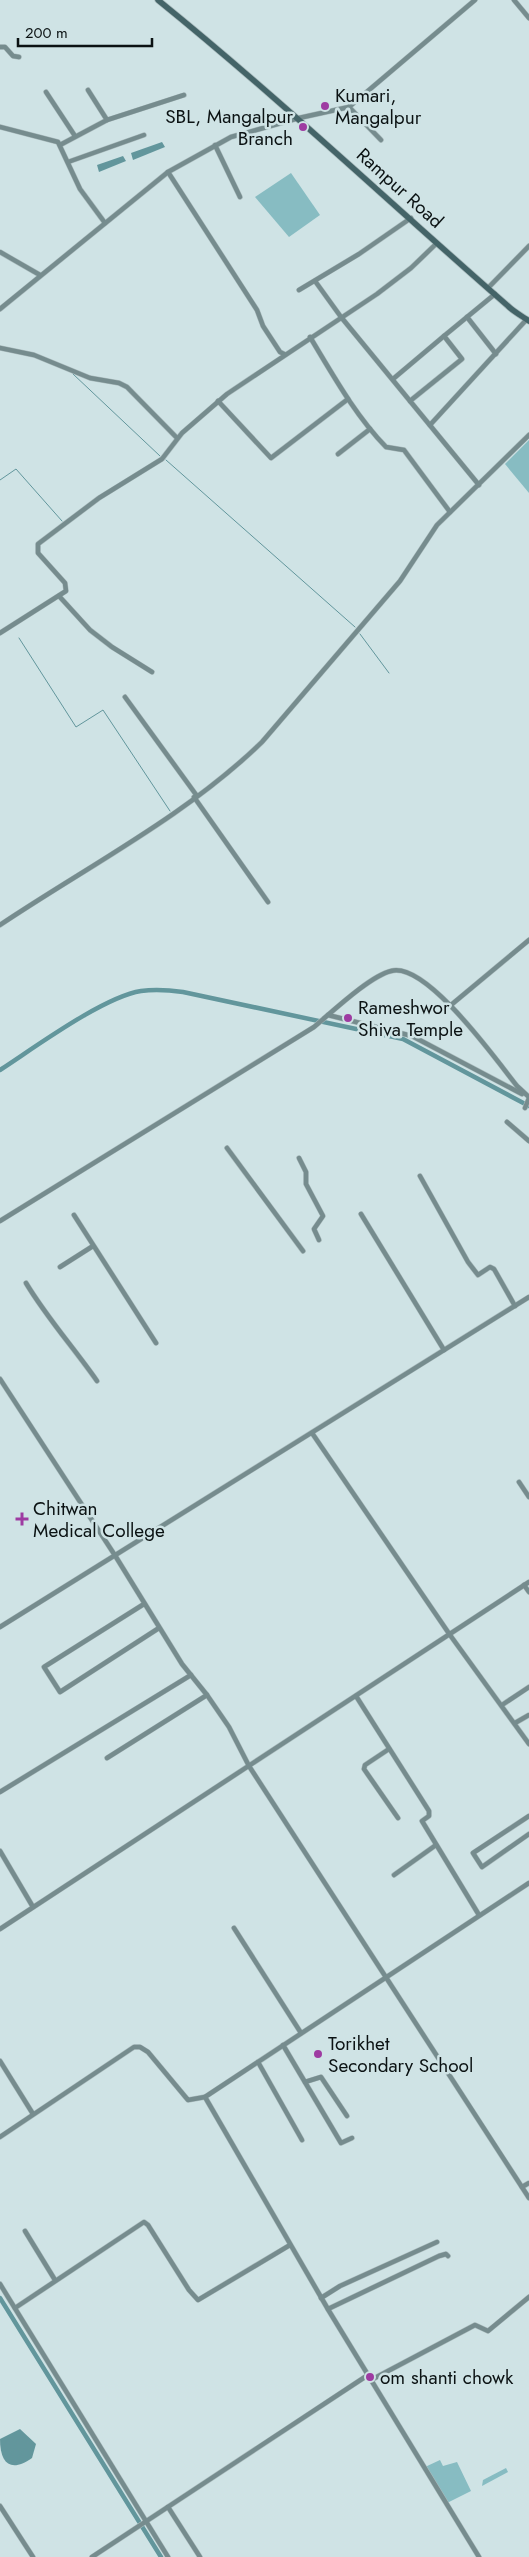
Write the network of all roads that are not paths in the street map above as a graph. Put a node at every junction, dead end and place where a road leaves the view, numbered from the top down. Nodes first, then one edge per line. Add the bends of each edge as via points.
1 (158, 0) edge
2 (475, 0) edge
3 (514, 0) edge
4 (529, 18) edge
5 (0, 47) edge
6 (19, 57) dead end
7 (88, 90) dead end
8 (46, 92) dead end
9 (184, 95) dead end
10 (349, 107) junction
11 (299, 118) junction
12 (107, 120) junction
13 (0, 127) edge
14 (144, 135) dead end
15 (75, 136) junction
16 (381, 140) dead end
17 (60, 145) junction
18 (215, 145) junction
19 (68, 162) junction
20 (168, 172) junction
21 (240, 196) dead end
22 (411, 218) junction
23 (106, 223) junction
24 (437, 243) junction
25 (529, 246) edge
26 (0, 252) edge
27 (40, 274) junction
28 (315, 281) junction
29 (488, 288) junction
30 (299, 290) dead end
31 (495, 294) junction
32 (0, 308) edge
33 (342, 317) junction
34 (467, 317) junction
35 (528, 320) edge
36 (444, 336) junction
37 (310, 337) junction
38 (0, 348) edge
39 (284, 354) junction
40 (496, 354) junction
41 (393, 379) junction
42 (348, 399) junction
43 (218, 401) junction
44 (410, 401) junction
45 (430, 425) junction
46 (370, 429) junction
47 (529, 435) edge
48 (177, 438) junction
49 (338, 454) dead end
50 (479, 484) junction
51 (450, 512) junction
52 (59, 596) junction
53 (0, 633) edge
54 (152, 672) dead end
55 (125, 697) dead end
56 (196, 796) junction
57 (268, 902) dead end
58 (1, 923) edge
59 (529, 940) edge
60 (452, 1005) junction
61 (328, 1015) junction
62 (529, 1098) edge
63 (525, 1108) dead end
64 (507, 1122) dead end
65 (529, 1140) edge
66 (227, 1148) dead end
67 (299, 1158) dead end
68 (420, 1176) dead end
69 (361, 1214) dead end
70 (74, 1215) dead end
71 (0, 1221) edge
72 (319, 1240) dead end
73 (93, 1246) junction
74 (303, 1250) dead end
75 (60, 1267) dead end
76 (26, 1283) dead end
77 (529, 1297) edge
78 (515, 1306) junction
79 (156, 1343) dead end
80 (444, 1350) junction
81 (0, 1379) edge
82 (97, 1381) dead end
83 (312, 1433) junction
84 (519, 1482) dead end
85 (529, 1497) edge
86 (116, 1556) junction
87 (529, 1582) edge
88 (524, 1585) junction
89 (529, 1592) edge
90 (144, 1604) junction
91 (0, 1627) edge
92 (159, 1628) junction
93 (450, 1635) junction
94 (191, 1675) junction
95 (529, 1687) edge
96 (207, 1695) junction
97 (356, 1696) junction
98 (502, 1705) junction
99 (529, 1714) edge
100 (515, 1723) junction
101 (529, 1744) edge
102 (389, 1750) junction
103 (107, 1758) dead end
104 (249, 1766) junction
105 (0, 1792) edge
106 (529, 1816) edge
107 (398, 1818) dead end
108 (529, 1834) edge
109 (436, 1845) junction
110 (0, 1851) edge
111 (394, 1875) dead end
112 (529, 1883) edge
113 (33, 1907) junction
114 (479, 1915) junction
115 (234, 1928) dead end
116 (0, 1929) edge
117 (385, 1976) junction
118 (301, 2033) junction
119 (284, 2045) junction
120 (0, 2061) edge
121 (258, 2062) junction
122 (305, 2082) junction
123 (204, 2097) junction
124 (33, 2114) junction
125 (348, 2116) dead end
126 (0, 2137) edge
127 (352, 2138) dead end
128 (302, 2140) dead end
129 (529, 2183) edge
130 (522, 2187) junction
131 (529, 2198) edge
132 (25, 2231) dead end
133 (437, 2242) dead end
134 (290, 2245) junction
135 (448, 2256) dead end
136 (55, 2280) junction
137 (0, 2284) edge
138 (529, 2297) edge
139 (321, 2298) junction
140 (15, 2308) junction
141 (328, 2309) junction
142 (368, 2375) junction
143 (371, 2380) junction
144 (0, 2506) edge
145 (168, 2507) junction
146 (145, 2522) junction
147 (33, 2557) edge
148 (92, 2557) edge
149 (168, 2557) edge
150 (200, 2557) edge
151 (479, 2557) edge

1 - 11 main road, Rampur Road
2 - 10 street
3 - 4 street
5 - 6 street
7 - 12 street
8 - 15 street
9 - 12 street
10 - 11 street
10 - 16 street
11 - 18 street via 231,137
11 - 22 main road, Rampur Road
12 - 15 street
13 - 17 street
14 - 19 street
15 - 17 street
17 - 19 street
18 - 20 street
18 - 21 street
19 - 23 street via 80,189
20 - 23 street
20 - 39 street via 252,302 263,326
22 - 24 main road, Rampur Road
22 - 28 street
23 - 27 street
24 - 29 main road, Rampur Road
24 - 33 street via 412,268
25 - 29 street
26 - 27 street
27 - 32 street
28 - 30 street
28 - 33 street
29 - 31 main road, Rampur Road
31 - 34 street
31 - 35 main road, Rampur Road
33 - 37 street
33 - 41 street
34 - 36 street
34 - 40 street
35 - 40 street
36 - 41 street
36 - 44 street via 462,359
37 - 39 street
37 - 42 street
38 - 48 street via 34,355 90,378 119,382
39 - 43 street
40 - 45 street
41 - 44 street
42 - 43 street via 271,458
42 - 46 street
43 - 48 street
44 - 45 street
45 - 50 street
46 - 49 street
46 - 51 street via 386,447 400,448 409,455
47 - 50 street
48 - 52 street via 162,459 99,498 38,544 38,553 65,583 66,591
50 - 51 street
51 - 56 street via 437,525 400,581 262,742 239,765
52 - 53 street
52 - 54 street via 90,630
55 - 56 street
56 - 57 street
56 - 58 street
59 - 60 street
60 - 61 street via 412,976 396,970 357,991
60 - 62 street
61 - 62 street via 412,1036
61 - 71 street via 314,1027
62 - 63 street
64 - 65 street
66 - 74 street
67 - 72 street via 306,1172 306,1184 323,1216 314,1229
68 - 78 street via 468,1262 478,1275 490,1267 494,1269
69 - 80 street
70 - 73 street
73 - 75 street
73 - 79 street
76 - 82 street via 54,1326 73,1346
77 - 78 street
78 - 80 street
80 - 83 street
81 - 86 street
83 - 86 street
83 - 93 street
84 - 85 street
86 - 90 street
86 - 91 street
87 - 88 street
88 - 89 street
88 - 93 street
90 - 92 street
90 - 92 street via 44,1668 60,1692
92 - 94 street
93 - 97 street
93 - 98 street
94 - 96 street
94 - 105 street
95 - 98 street
96 - 103 street
96 - 104 street via 229,1727
97 - 102 street
97 - 104 street
98 - 100 street
99 - 100 street
100 - 101 street
102 - 107 street via 365,1765 364,1769
102 - 109 street via 430,1811 422,1821
104 - 113 street
104 - 117 street
106 - 108 street via 473,1853 482,1867
109 - 111 street
109 - 114 street
110 - 113 street
112 - 114 street
113 - 116 street
114 - 117 street
115 - 118 street
117 - 118 street
117 - 130 street
118 - 119 street
119 - 121 street
119 - 122 street
120 - 124 street
121 - 123 street
121 - 128 street
122 - 125 street via 321,2077
122 - 127 street via 341,2143
123 - 124 street via 188,2100 148,2052 134,2047
123 - 134 street
124 - 126 street
129 - 130 street
130 - 131 street
132 - 136 street
133 - 139 street via 340,2286
134 - 136 street via 198,2300 144,2222
134 - 139 street
135 - 141 street via 438,2256
136 - 140 street
137 - 140 street
138 - 143 street via 488,2331 475,2325
139 - 141 street
140 - 146 street
141 - 142 street
142 - 143 street
142 - 145 street
143 - 151 street
144 - 147 street
145 - 146 street
145 - 150 street
146 - 148 street
146 - 149 street

